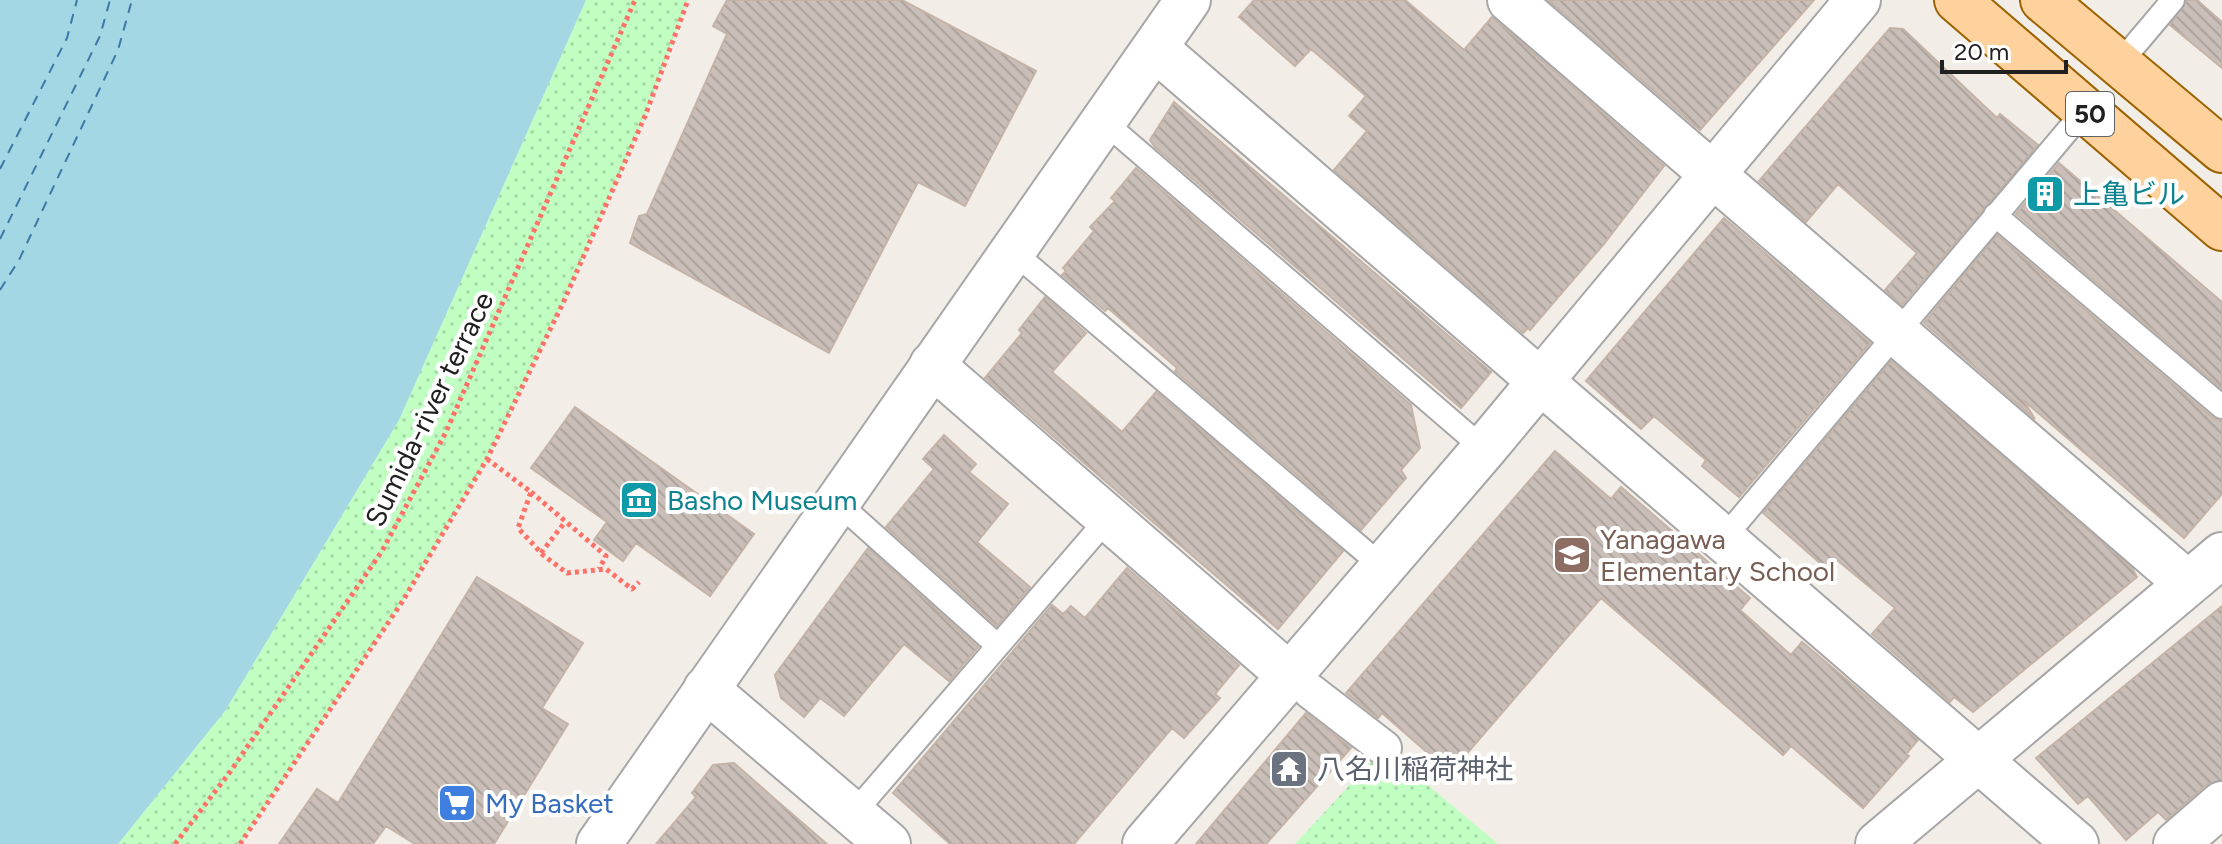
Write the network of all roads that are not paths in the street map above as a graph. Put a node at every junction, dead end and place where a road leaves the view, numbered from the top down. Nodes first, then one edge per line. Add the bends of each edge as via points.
1 (1188, 0) edge
2 (1510, 0) edge
3 (1858, 0) edge
4 (1957, 0) edge
5 (2043, 0) edge
6 (2173, 0) edge
7 (1156, 49) junction
8 (2119, 64) junction
9 (2085, 110) junction
10 (1102, 120) junction
11 (2222, 150) edge
12 (1713, 175) junction
13 (1995, 215) junction
14 (2222, 228) edge
15 (1011, 250) junction
16 (1896, 332) junction
17 (932, 365) junction
18 (1539, 381) junction
19 (2222, 407) edge
20 (1484, 449) junction
21 (837, 502) junction
22 (1109, 517) junction
23 (1723, 539) junction
24 (2222, 555) edge
25 (1383, 567) junction
26 (2187, 583) junction
27 (998, 646) junction
28 (1300, 683) junction
29 (706, 689) junction
30 (1384, 748) dead end
31 (1978, 760) junction
32 (2222, 804) edge
33 (876, 835) edge
34 (599, 844) edge
35 (1145, 844) edge
36 (1878, 844) edge
37 (2076, 844) edge
38 (2176, 844) edge

1 - 7 street
2 - 12 street
3 - 12 street
4 - 9 main road, 50
5 - 8 main road, 50
6 - 8 lane
7 - 10 street
7 - 18 street
8 - 11 main road, 50
9 - 13 lane
9 - 14 main road, 50
10 - 15 street
10 - 20 lane
12 - 16 street
12 - 18 street
13 - 16 lane
13 - 19 lane
15 - 17 street
15 - 25 lane
16 - 23 lane
16 - 26 street
17 - 21 street
17 - 22 street
18 - 20 street
18 - 23 street
20 - 25 street
21 - 27 lane
21 - 29 street
22 - 27 lane
22 - 28 street
23 - 31 street
24 - 26 street
25 - 28 street
26 - 31 street
27 - 33 lane
28 - 30 street
28 - 35 street
29 - 33 street
29 - 34 street
31 - 36 street
31 - 37 street
32 - 38 street

